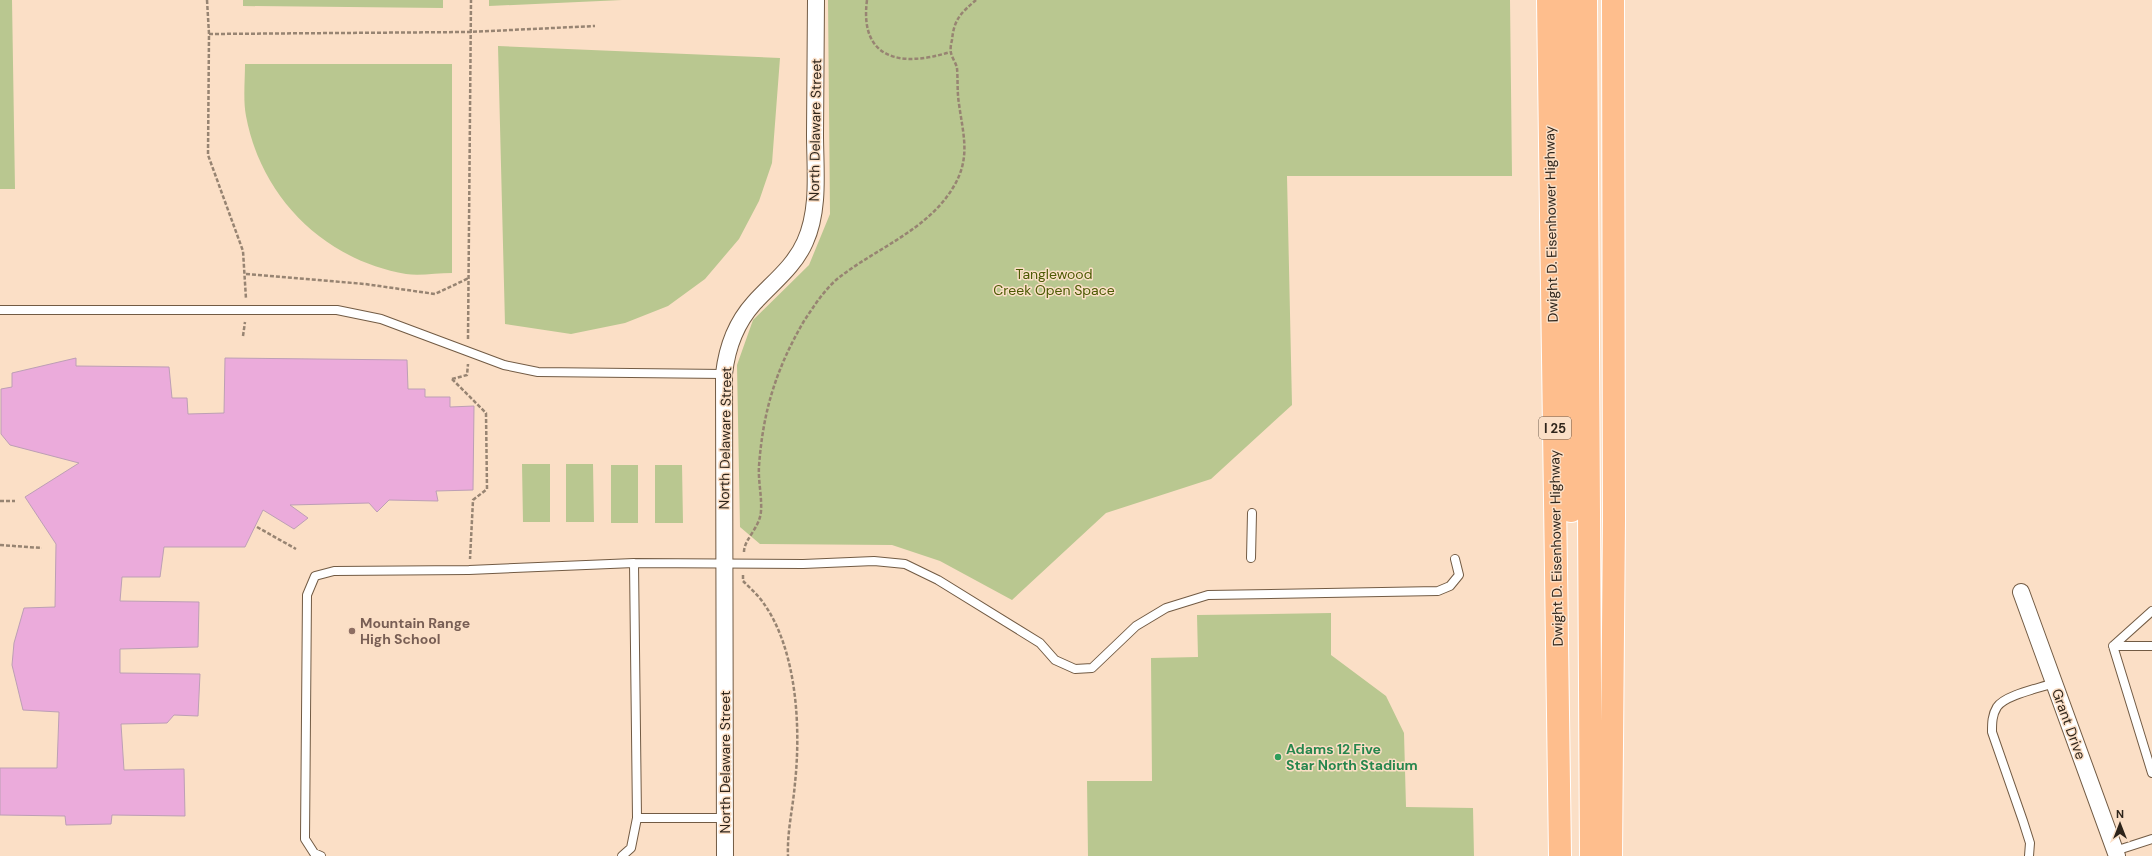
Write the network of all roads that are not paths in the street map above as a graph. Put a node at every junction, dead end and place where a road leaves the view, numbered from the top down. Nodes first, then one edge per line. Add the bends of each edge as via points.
1 (816, 0) edge
2 (1548, 0) edge
3 (1568, 0) edge
4 (1586, 0) edge
5 (1613, 0) edge
6 (0, 310) edge
7 (724, 374) junction
8 (1252, 513) dead end
9 (1251, 558) dead end
10 (1455, 559) dead end
11 (634, 563) junction
12 (724, 564) junction
13 (2021, 592) dead end
14 (2152, 611) edge
15 (2113, 646) junction
16 (2152, 646) edge
17 (2054, 683) junction
18 (2152, 773) edge
19 (637, 818) junction
20 (725, 818) junction
21 (2152, 839) edge
22 (2116, 854) edge
23 (321, 856) edge
24 (622, 856) edge
25 (725, 856) edge
26 (1560, 856) edge
27 (1573, 856) edge
28 (1591, 856) edge
29 (1611, 856) edge
30 (2030, 856) edge

1 - 7 street, North Delaware Street via 815,189 811,224 792,264 754,304 738,326 728,347
2 - 26 highway, Dwight D. Eisenhower Highway / I 25
3 - 27 highway
4 - 28 highway
5 - 29 highway via 1614,528
6 - 7 lane via 337,310 381,319 504,365 538,372
7 - 12 street, North Delaware Street
8 - 9 lane
10 - 12 lane via 1459,576 1450,586 1438,591 1208,595 1166,608 1136,626 1092,668 1075,669 1055,660 1040,643 938,580 906,564 874,561
11 - 12 lane
11 - 19 lane
11 - 23 lane via 470,570 334,571 315,576 306,595 306,839 314,853
12 - 20 street, North Delaware Street
13 - 17 street, Grant Drive
14 - 15 lane
15 - 16 lane
15 - 18 lane
17 - 22 street, Grant Drive
17 - 30 lane via 2005,700 1997,707 1992,717 1992,732 2030,843
19 - 20 lane
19 - 24 lane via 631,848
20 - 25 street, North Delaware Street
21 - 22 lane

